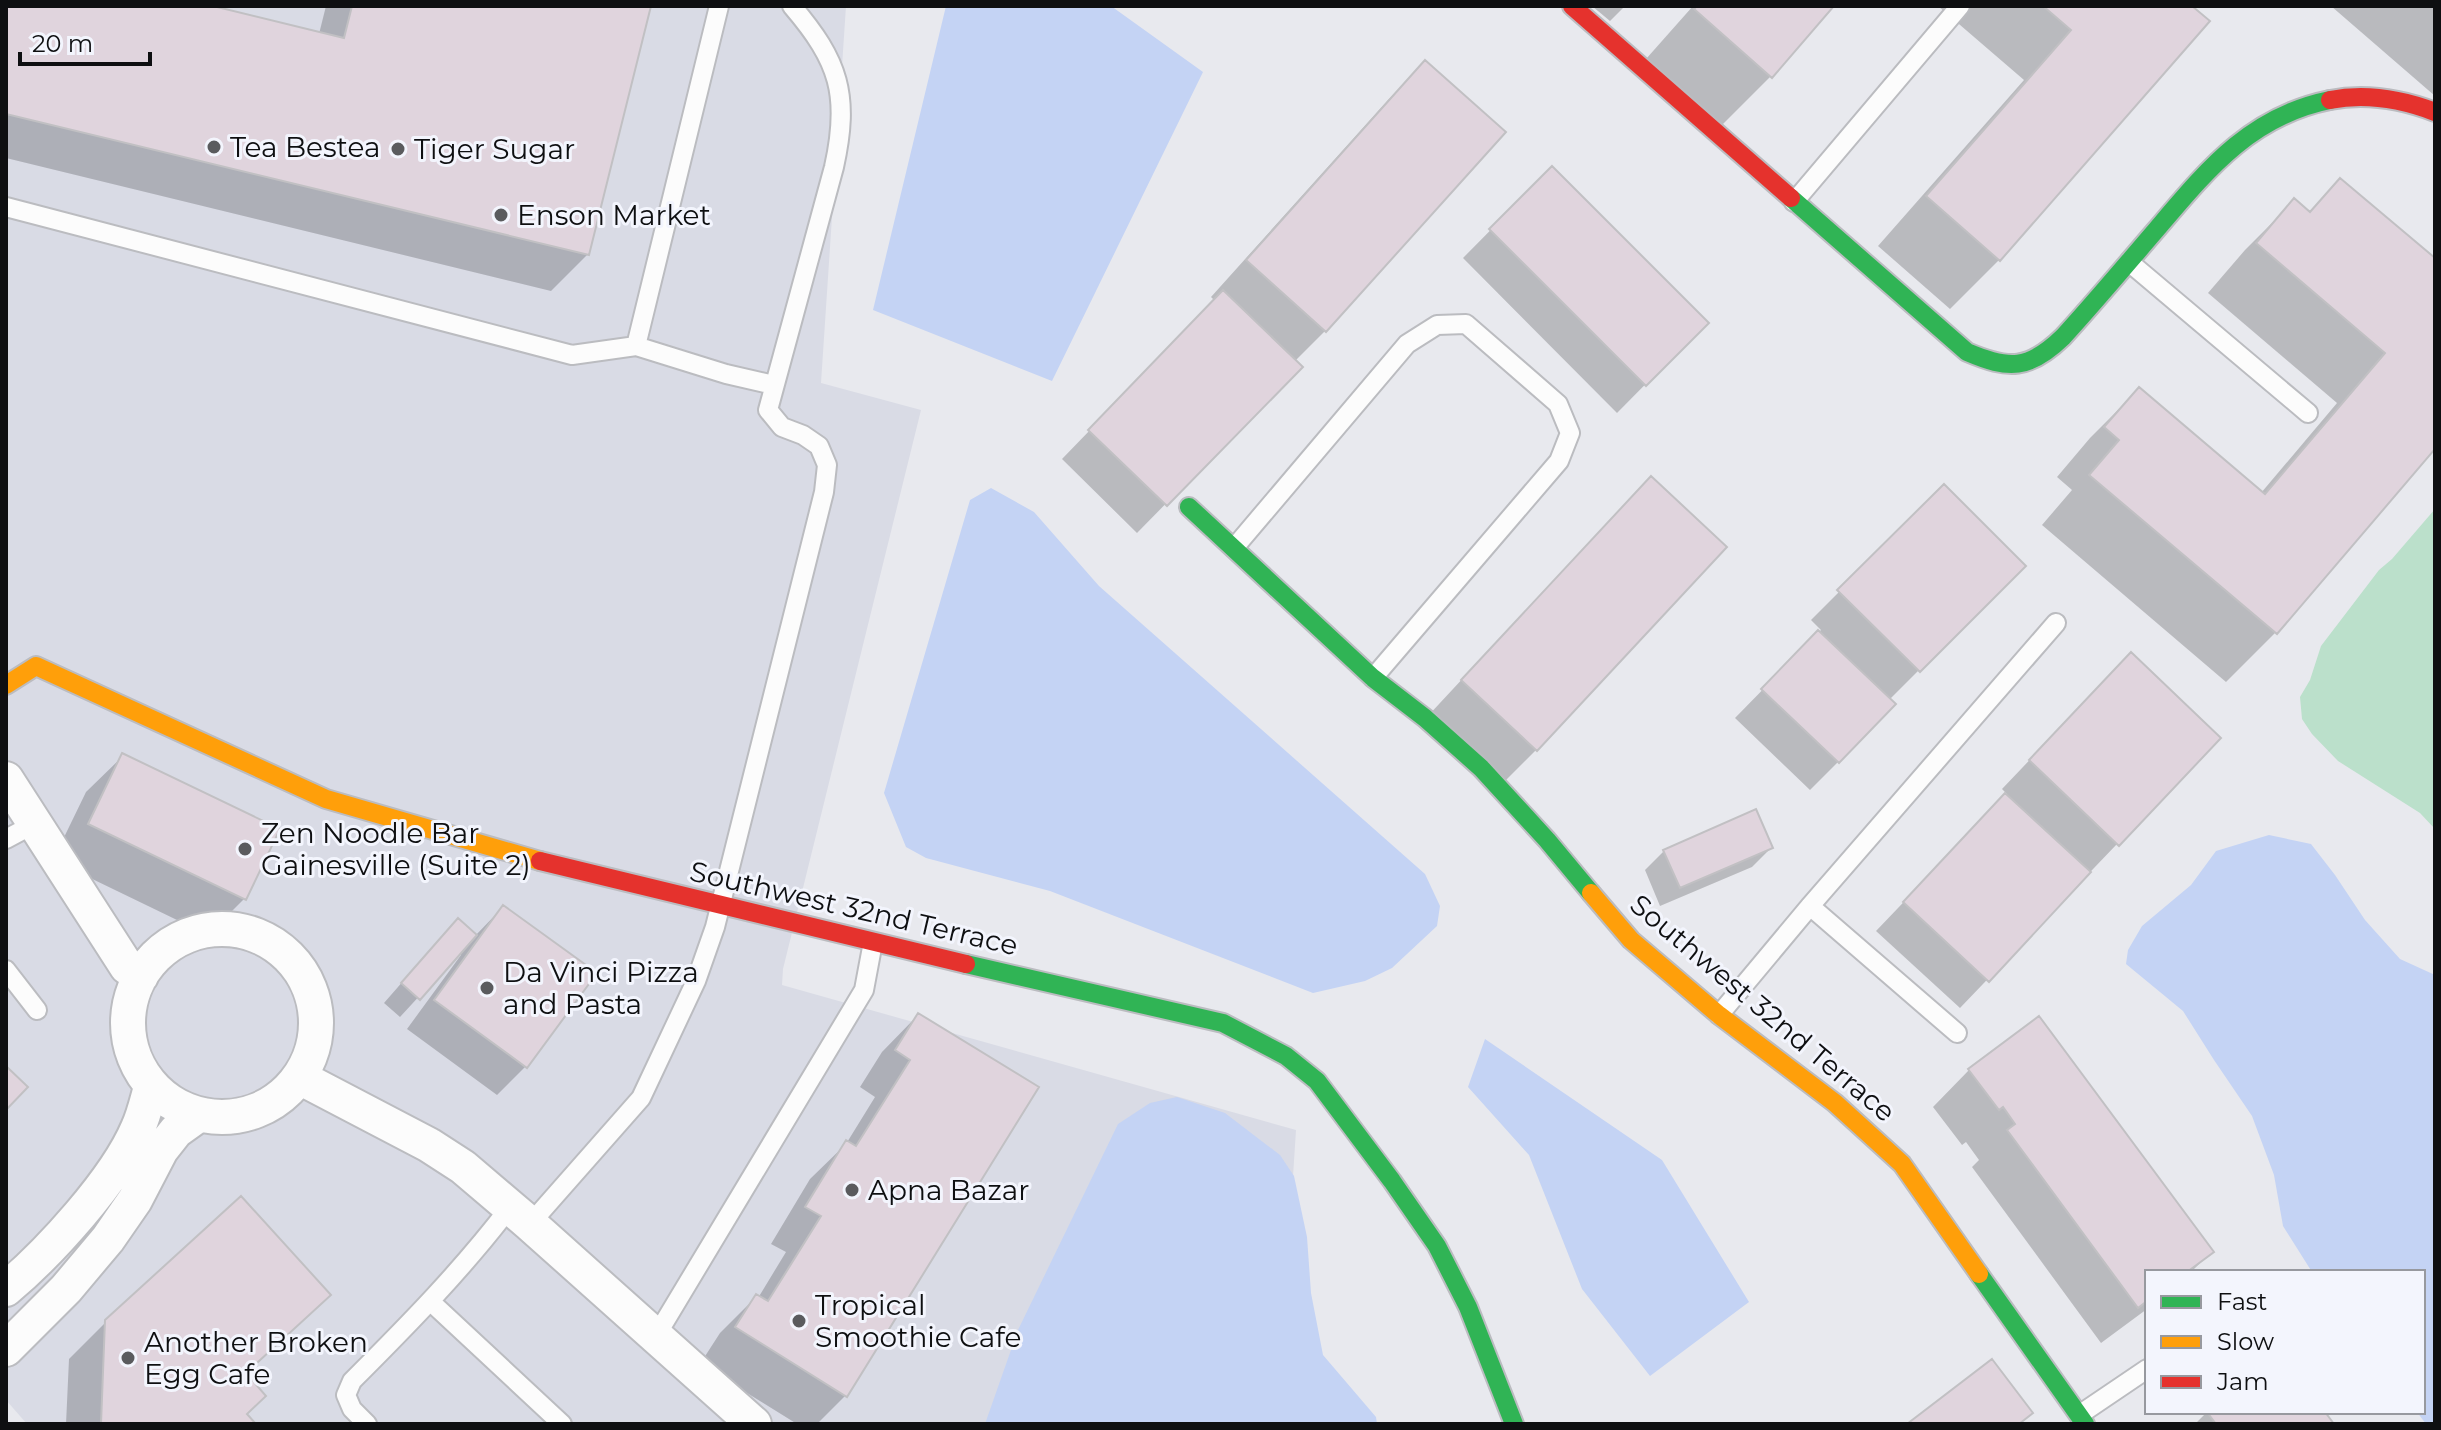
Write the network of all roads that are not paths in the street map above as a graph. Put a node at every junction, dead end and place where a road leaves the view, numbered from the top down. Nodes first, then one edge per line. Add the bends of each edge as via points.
1 (719, 6) edge
2 (792, 6) edge
3 (1572, 6) edge
4 (1960, 6) edge
5 (2435, 112) edge
6 (1794, 202) junction
7 (6, 207) edge
8 (2129, 262) junction
9 (636, 346) junction
10 (774, 385) junction
11 (2308, 413) dead end
12 (1189, 507) dead end
13 (1233, 549) junction
14 (2056, 623) dead end
15 (1373, 678) junction
16 (6, 685) edge
17 (6, 779) edge
18 (20, 831) edge
19 (721, 905) junction
20 (1810, 906) junction
21 (873, 942) junction
22 (6, 970) edge
23 (141, 976) junction
24 (37, 1010) dead end
25 (1719, 1015) junction
26 (1957, 1033) dead end
27 (299, 1077) junction
28 (151, 1087) junction
29 (197, 1116) junction
30 (520, 1216) junction
31 (6, 1289) edge
32 (431, 1302) junction
33 (656, 1336) junction
34 (6, 1349) edge
35 (2145, 1371) edge
36 (2082, 1420) edge
37 (367, 1424) edge
38 (562, 1424) edge
39 (754, 1424) edge
40 (1514, 1424) edge

1 - 9 lane
2 - 10 lane via 822,44 843,107 834,167
3 - 6 street
4 - 6 lane
5 - 8 street via 2394,98 2361,96 2280,114 2242,136 2202,174
6 - 8 street via 1967,352 1996,364 2026,363 2051,348
7 - 9 lane via 572,355
8 - 11 lane
9 - 10 lane
10 - 19 lane via 768,410 782,427 819,446 827,465
12 - 13 street, Southwest 32nd Terrace
13 - 15 street, Southwest 32nd Terrace
13 - 15 lane via 1407,344 1437,325 1466,324 1558,404 1570,433 1559,461
14 - 20 lane
15 - 25 street, Southwest 32nd Terrace via 1481,768 1631,940
16 - 19 street, Southwest 32nd Terrace via 36,666 326,799 538,861
17 - 18 street
18 - 23 street via 127,967
19 - 21 street, Southwest 32nd Terrace
19 - 30 lane via 696,981 641,1098
20 - 25 lane
20 - 26 lane
21 - 33 lane via 864,990
21 - 40 street, Southwest 32nd Terrace via 1223,1023 1286,1056 1317,1081 1437,1246 1468,1307
22 - 24 lane
23 - 27 street via 154,956 180,938 210,929 241,930 270,941 294,961 310,988 317,1018 313,1049
23 - 28 street via 128,1008 127,1037 135,1064
25 - 36 street, Southwest 32nd Terrace via 1835,1103 1902,1164
27 - 29 street via 276,1101 247,1115
27 - 30 street via 429,1145
28 - 29 street
28 - 31 street via 138,1128 115,1169
29 - 34 street via 161,1150 108,1239
30 - 32 lane
30 - 33 street
32 - 37 lane via 352,1381 346,1395
32 - 38 lane
33 - 39 street
35 - 36 lane

